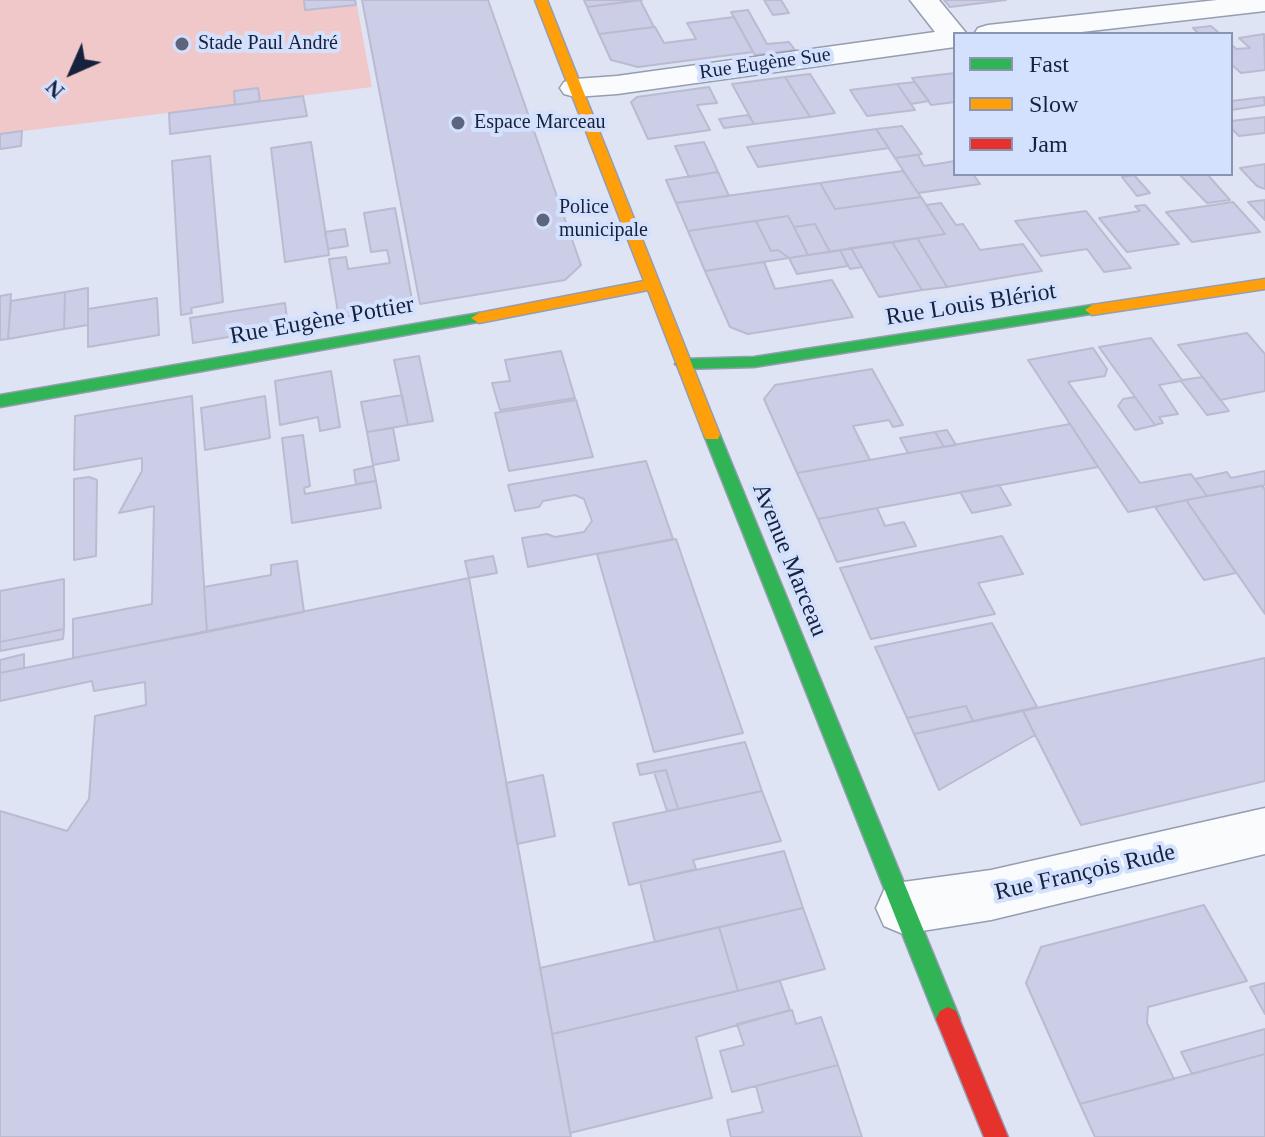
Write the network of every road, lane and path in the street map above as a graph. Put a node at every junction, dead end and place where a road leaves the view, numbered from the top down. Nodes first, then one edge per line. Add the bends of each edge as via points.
1 (541, 0) edge
2 (924, 0) edge
3 (1265, 3) edge
4 (1006, 32) edge
5 (953, 37) edge
6 (953, 38) edge
7 (575, 88) junction
8 (652, 284) junction
9 (1265, 284) edge
10 (683, 364) junction
11 (0, 401) edge
12 (1265, 831) edge
13 (903, 908) junction
14 (996, 1137) edge

1 - 7 main road, Avenue Marceau
2 - 5 street
3 - 4 street
6 - 7 street, Rue Eugène Sue
7 - 8 main road, Avenue Marceau
8 - 10 main road, Avenue Marceau
8 - 11 main road, Rue Eugène Pottier
9 - 10 main road, Rue Louis Blériot via 754,362
10 - 13 main road, Avenue Marceau
12 - 13 street, Rue François Rude via 991,895
13 - 14 main road, Avenue Marceau

